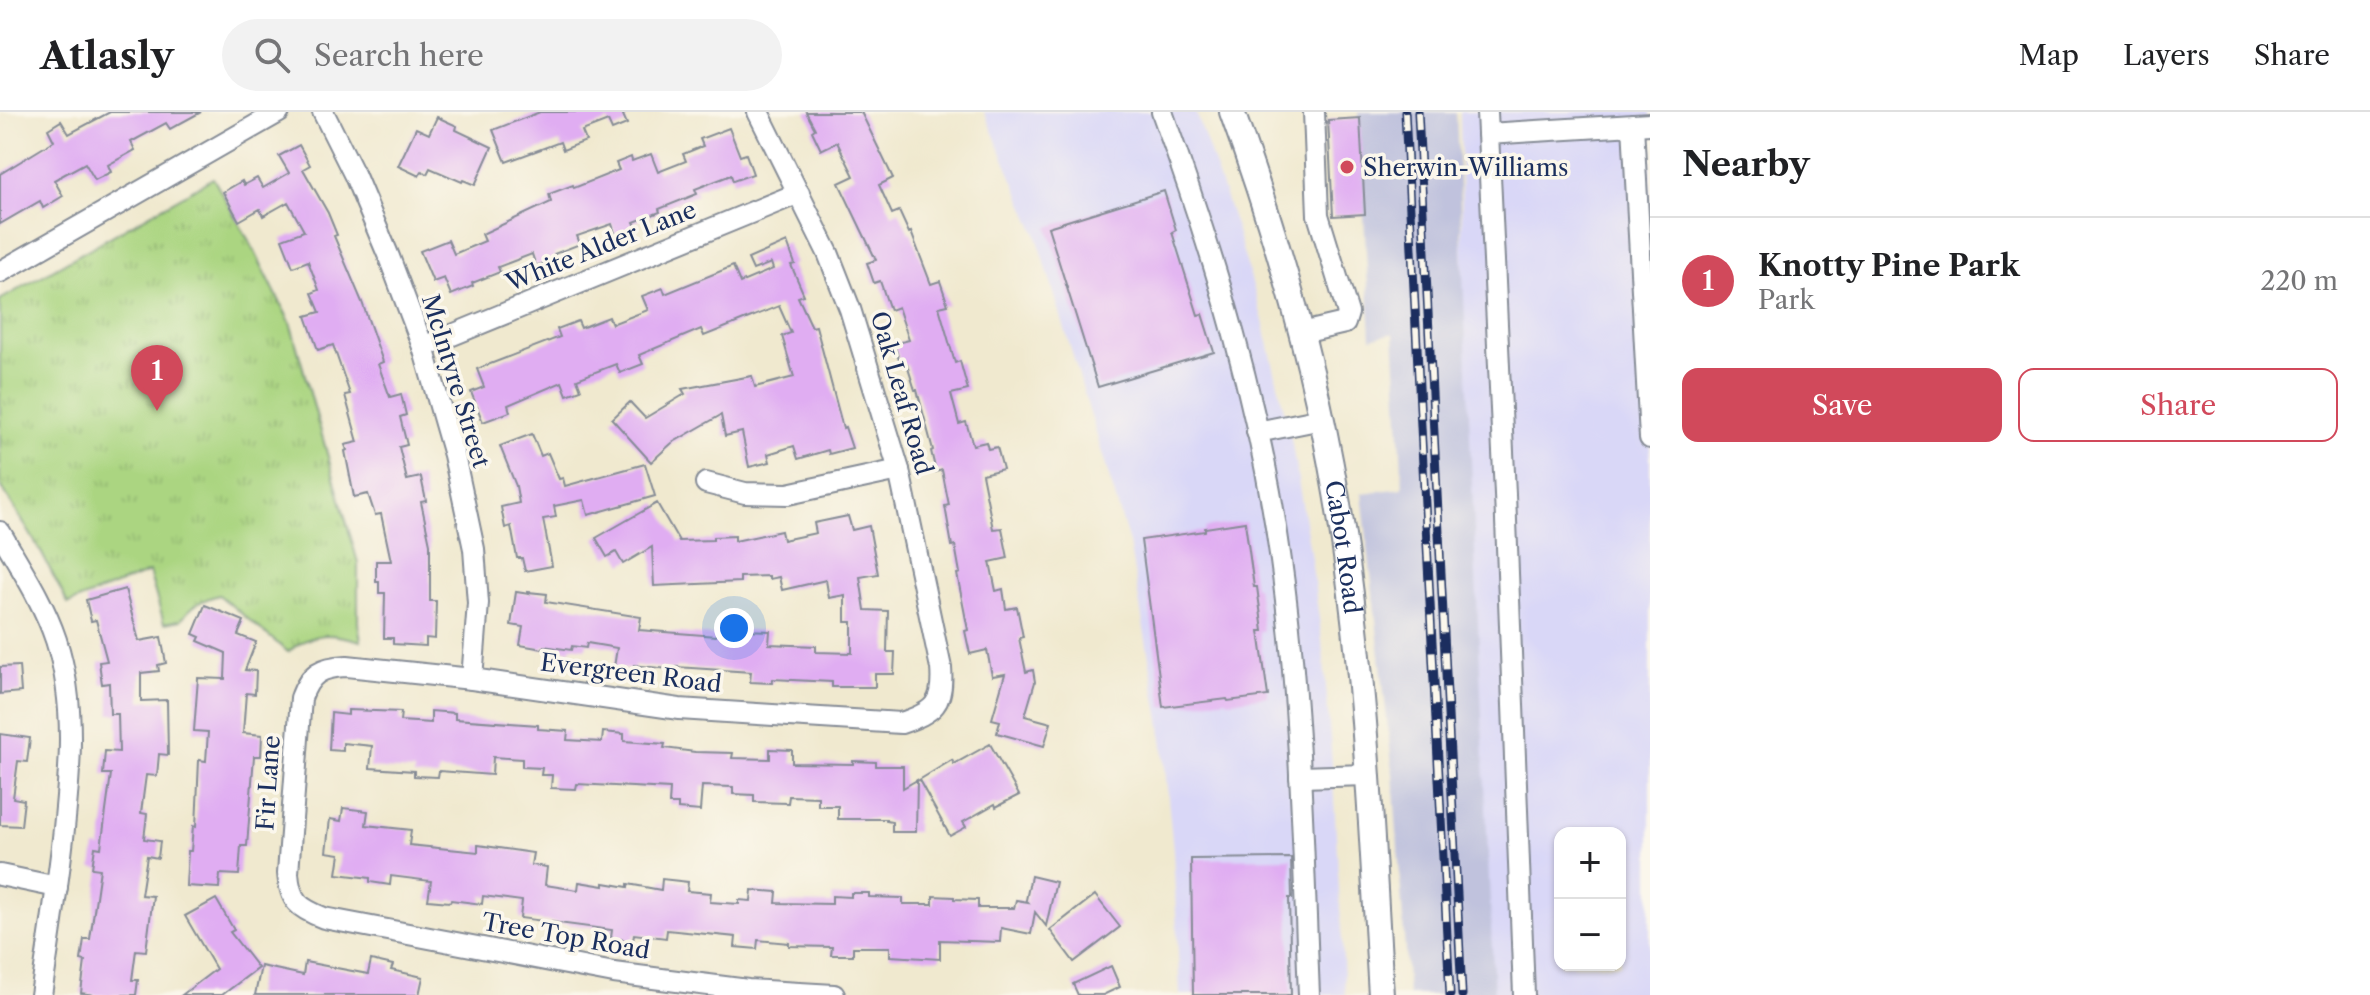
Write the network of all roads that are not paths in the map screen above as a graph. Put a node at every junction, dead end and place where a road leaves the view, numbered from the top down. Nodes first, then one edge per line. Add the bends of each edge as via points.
1 (279, 112) edge
2 (323, 112) edge
3 (758, 112) edge
4 (1162, 112) edge
5 (1232, 112) edge
6 (1314, 112) edge
7 (1487, 112) edge
8 (1642, 124) edge
9 (1488, 134) junction
10 (799, 193) junction
11 (1645, 233) edge
12 (0, 272) edge
13 (1302, 333) junction
14 (423, 347) junction
15 (1322, 419) junction
16 (1257, 432) junction
17 (1650, 438) edge
18 (899, 470) junction
19 (706, 483) dead end
20 (0, 532) edge
21 (316, 673) joint
22 (472, 679) junction
23 (937, 705) joint
24 (1367, 775) junction
25 (1300, 777) junction
26 (0, 875) edge
27 (57, 887) junction
28 (294, 901) joint
29 (748, 992) edge
30 (41, 995) edge
31 (834, 995) edge
32 (1309, 995) edge
33 (1381, 995) edge
34 (1524, 995) edge

1 - 12 street
2 - 14 street, McIntyre Street via 355,176
3 - 10 street, Oak Leaf Road
4 - 16 street via 1225,301
5 - 13 main road, Cabot Road
6 - 13 street via 1318,215 1348,313 1345,323
7 - 9 street
8 - 9 street
8 - 11 street
9 - 34 street
10 - 14 street, White Alder Lane
10 - 18 street, Oak Leaf Road via 850,309
11 - 17 street
13 - 15 main road, Cabot Road
14 - 22 street, McIntyre Street via 474,549 478,603
15 - 16 street
15 - 24 main road, Cabot Road via 1354,619
16 - 25 street via 1281,559
18 - 19 street via 788,494 745,493
18 - 23 street, Oak Leaf Road via 941,668
20 - 27 street via 56,641 70,706 71,766
21 - 22 street, Evergreen Road via 347,666
21 - 28 street, Fir Lane via 301,698 288,873
22 - 23 street, Evergreen Road via 679,709 901,723
24 - 25 street
24 - 33 main road, Cabot Road
25 - 32 street
26 - 27 street
27 - 30 street
28 - 29 street, Tree Top Road via 324,918 614,973
29 - 31 street, Tree Top Road

